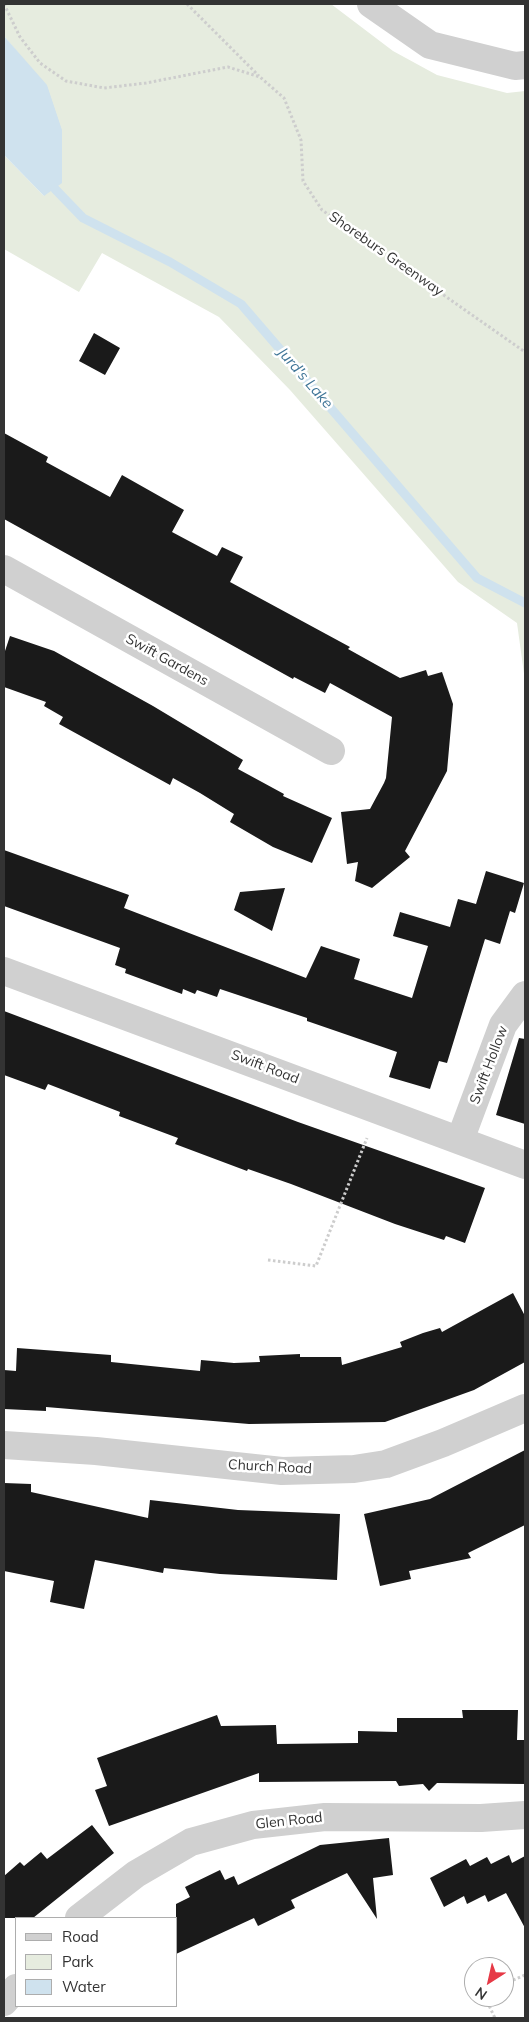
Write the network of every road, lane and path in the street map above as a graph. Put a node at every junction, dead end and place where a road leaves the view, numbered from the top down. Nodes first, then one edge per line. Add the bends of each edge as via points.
1 (4, 4) edge
2 (187, 4) edge
3 (370, 4) edge
4 (525, 65) edge
5 (260, 77) junction
6 (525, 352) edge
7 (4, 569) edge
8 (331, 751) dead end
9 (4, 971) edge
10 (525, 995) edge
11 (378, 1109) junction
12 (460, 1140) junction
13 (525, 1165) edge
14 (268, 1260) dead end
15 (525, 1408) edge
16 (4, 1445) edge
17 (525, 1815) edge
18 (80, 1917) edge
19 (15, 1989) edge
20 (4, 2002) edge

1 - 5 path, Shoreburs Greenway via 20,37 40,63 66,81 104,88 228,67
2 - 5 path, Shoreburs Greenway
3 - 4 street via 430,45 514,66
5 - 6 path, Shoreburs Greenway via 284,98 301,140 303,181 322,210
7 - 8 street, Swift Gardens
9 - 11 street, Swift Road
10 - 12 street, Swift Hollow via 503,1025
11 - 12 street, Swift Road
11 - 14 path via 316,1266
12 - 13 street, Swift Road
15 - 16 street, Church Road via 386,1464 354,1469 282,1471 96,1451
17 - 18 street, Glen Road via 481,1818 325,1817 253,1825 191,1842 136,1874
19 - 20 street

